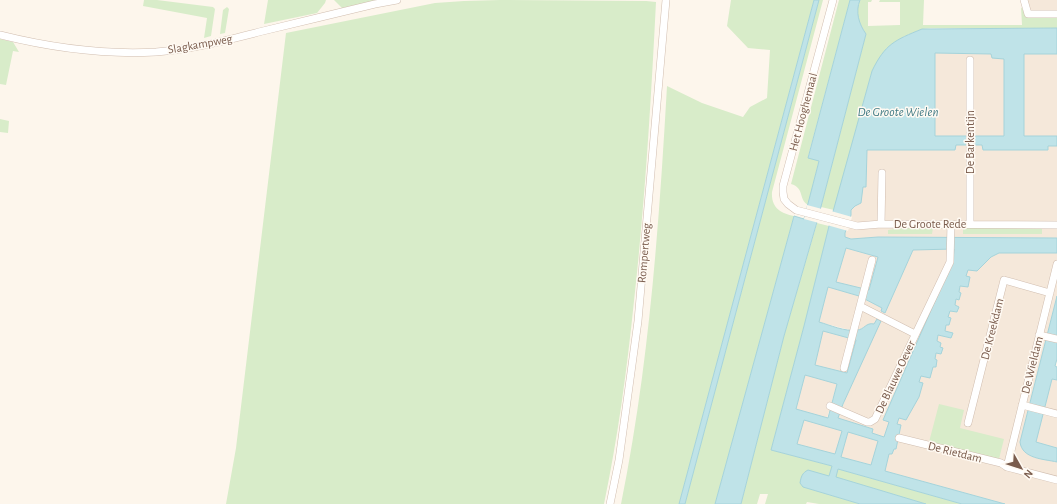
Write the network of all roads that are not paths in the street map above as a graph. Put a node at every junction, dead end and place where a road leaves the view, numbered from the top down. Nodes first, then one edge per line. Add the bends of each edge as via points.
1 (397, 0) edge
2 (666, 0) edge
3 (834, 0) edge
4 (1024, 0) edge
5 (1057, 14) edge
6 (0, 36) edge
7 (970, 60) dead end
8 (882, 173) dead end
9 (805, 212) joint
10 (881, 224) junction
11 (951, 224) junction
12 (970, 224) junction
13 (1057, 225) edge
14 (872, 260) dead end
15 (1057, 267) edge
16 (1050, 293) junction
17 (861, 303) junction
18 (915, 334) junction
19 (1042, 335) junction
20 (1057, 339) edge
21 (844, 368) dead end
22 (830, 406) dead end
23 (1024, 406) junction
24 (1057, 414) edge
25 (872, 421) junction
26 (968, 423) dead end
27 (878, 427) dead end
28 (899, 438) dead end
29 (1007, 467) junction
30 (1057, 480) edge
31 (610, 504) edge

1 - 6 street, Slagkampweg via 204,46 157,52 74,50
2 - 31 street, Rompertweg via 638,321 619,460
3 - 9 street, Het Hooghemaal via 784,186 787,203 796,210
4 - 5 street via 1028,14
7 - 12 street, De Barkentijn
8 - 10 street
9 - 10 street, De Groote Rede via 859,226
10 - 11 street, De Groote Rede
11 - 12 street, De Groote Rede
11 - 18 street, De Blauwe Oever via 950,262
12 - 13 street, De Groote Rede
14 - 17 street
15 - 16 street, De Wieldam
16 - 19 street, De Wieldam
16 - 26 street, De Kreekdam via 1004,280
17 - 18 street, De Blauwe Oever
17 - 21 street
18 - 25 street, De Blauwe Oever via 877,416
19 - 20 street
19 - 23 street, De Wieldam
22 - 25 street, De Blauwe Oever via 867,422
23 - 24 street
23 - 29 street, De Wieldam
25 - 27 street
28 - 29 street, De Rietdam via 1001,463
29 - 30 street, De Rietdam

